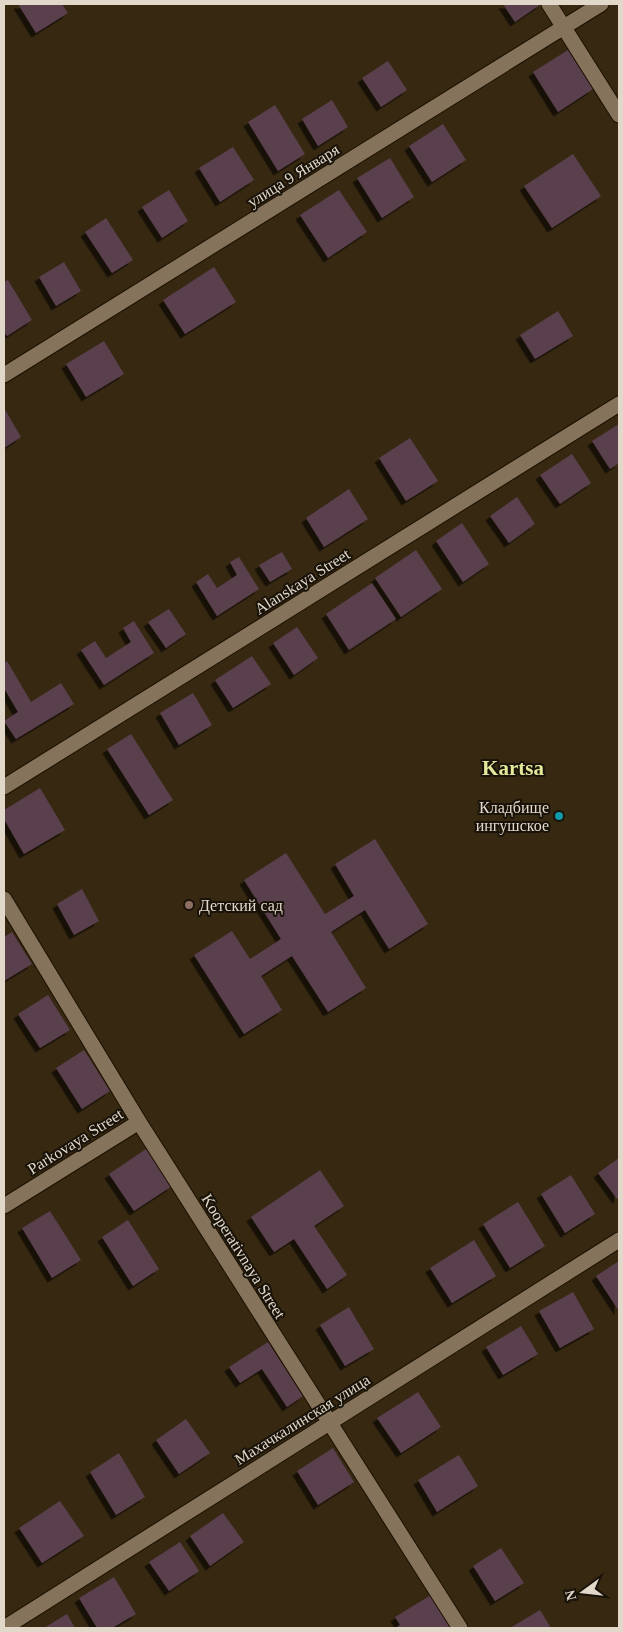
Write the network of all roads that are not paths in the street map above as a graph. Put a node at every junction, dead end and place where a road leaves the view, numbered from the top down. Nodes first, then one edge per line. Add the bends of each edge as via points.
1 (549, 4) edge
2 (601, 4) edge
3 (565, 27) junction
4 (619, 115) edge
5 (4, 375) edge
6 (619, 404) edge
7 (4, 787) edge
8 (4, 899) edge
9 (138, 1122) junction
10 (4, 1206) edge
11 (619, 1240) edge
12 (329, 1423) junction
13 (4, 1628) edge
14 (460, 1628) edge

1 - 3 street
2 - 3 street, улица 9 Января
3 - 4 street
3 - 5 street, улица 9 Января
6 - 7 street, Alanskaya Street
8 - 9 street, Kooperativnaya Street
9 - 10 street, Parkovaya Street
9 - 12 street, Kooperativnaya Street
11 - 12 street, Махачкалинская улица
12 - 13 street, Махачкалинская улица
12 - 14 street, Kooperativnaya Street

